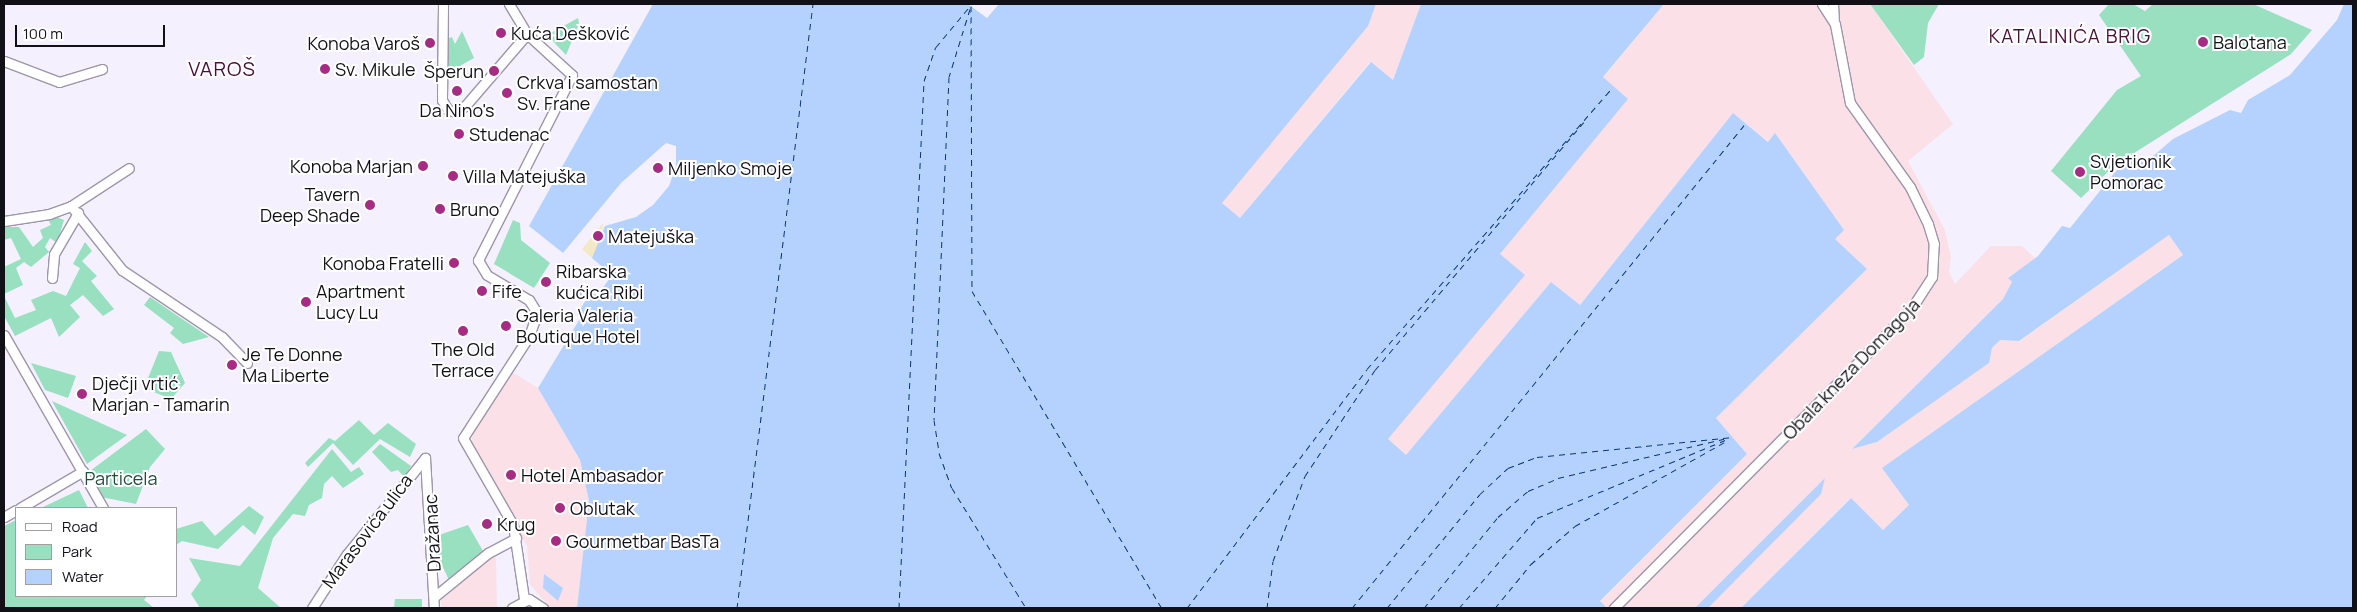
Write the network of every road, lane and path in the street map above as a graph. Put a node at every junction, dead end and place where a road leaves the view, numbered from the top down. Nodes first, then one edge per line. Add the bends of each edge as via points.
1 (443, 4) edge
2 (509, 4) edge
3 (1822, 4) edge
4 (1833, 4) edge
5 (1835, 24) junction
6 (527, 34) junction
7 (4, 61) edge
8 (102, 69) dead end
9 (129, 168) dead end
10 (71, 206) junction
11 (78, 213) junction
12 (4, 221) edge
13 (52, 278) dead end
14 (4, 334) edge
15 (247, 363) dead end
16 (425, 458) joint
17 (83, 472) junction
18 (22, 507) edge
19 (102, 507) edge
20 (15, 511) edge
21 (4, 517) edge
22 (516, 538) junction
23 (434, 596) junction
24 (524, 599) junction
25 (312, 608) edge
26 (434, 608) edge
27 (512, 608) edge
28 (543, 608) edge
29 (1614, 608) edge

1 - 6 street via 442,100 448,110 456,112 465,106
2 - 6 street
3 - 5 street, Obala kneza Domagoja
4 - 5 street
5 - 29 street, Obala kneza Domagoja via 1850,103 1910,188 1928,224 1934,244 1932,277 1911,309
6 - 22 street via 571,72 568,88 478,260 487,275 529,300 537,313 529,336 463,438
7 - 8 street via 59,82
9 - 10 street
10 - 11 street
10 - 12 street
11 - 13 street via 54,254
11 - 15 street via 122,270 222,337
14 - 17 street
16 - 23 street, Dražanac
16 - 25 street, Marasovića ulica via 347,554
17 - 18 street
17 - 19 street
20 - 21 street
22 - 23 street via 488,553
22 - 24 street
23 - 26 street, Dražanac
24 - 27 street
24 - 28 street via 535,600

